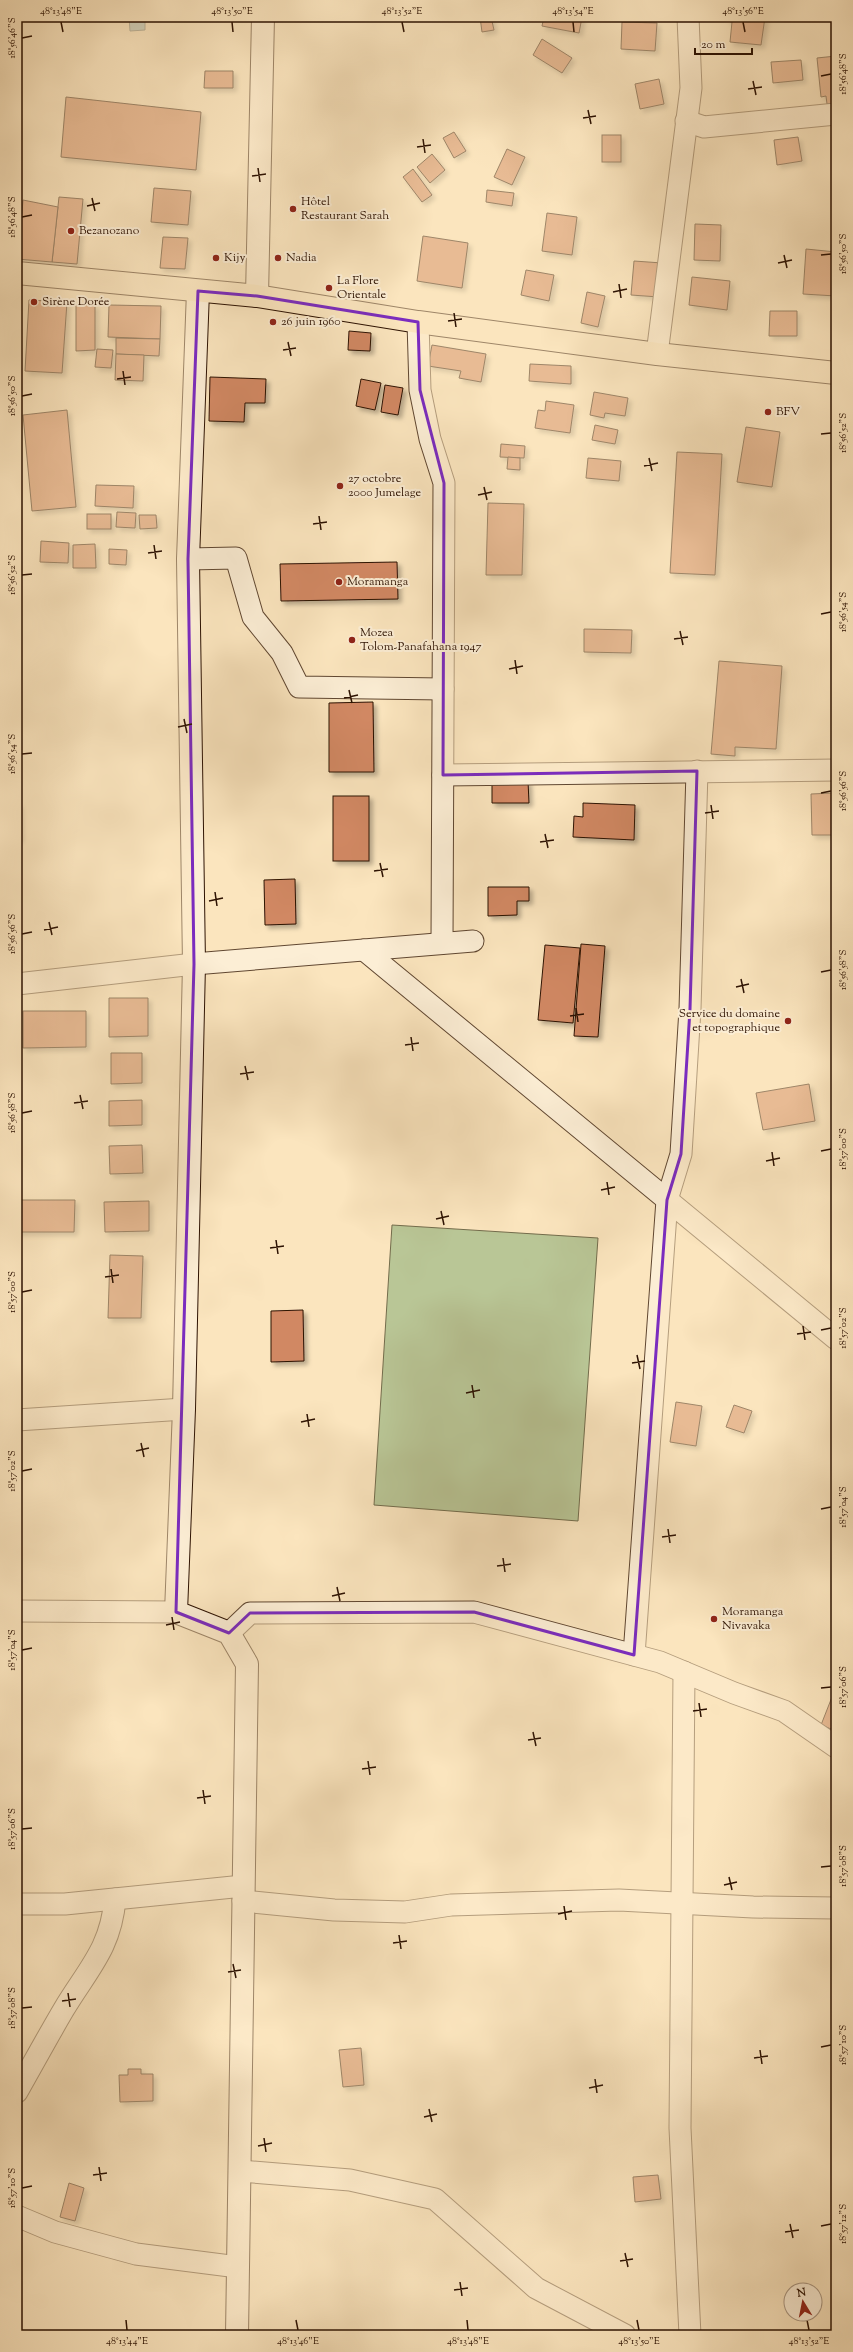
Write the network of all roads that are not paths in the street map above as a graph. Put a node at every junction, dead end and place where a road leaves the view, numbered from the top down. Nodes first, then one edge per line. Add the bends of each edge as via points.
1 (263, 17) edge
2 (688, 17) edge
3 (836, 114) edge
4 (686, 121) junction
5 (17, 273) edge
6 (198, 292) junction
7 (257, 296) junction
8 (418, 322) junction
9 (657, 354) junction
10 (836, 373) edge
11 (188, 559) junction
12 (443, 689) junction
13 (836, 770) edge
14 (697, 771) junction
15 (443, 775) junction
16 (473, 941) dead end
17 (442, 943) junction
18 (364, 950) junction
19 (194, 964) junction
20 (17, 984) edge
21 (667, 1200) junction
22 (836, 1339) edge
23 (184, 1409) junction
24 (17, 1420) edge
25 (17, 1611) edge
26 (176, 1612) junction
27 (230, 1634) junction
28 (634, 1655) junction
29 (684, 1672) junction
30 (836, 1747) edge
31 (243, 1894) junction
32 (115, 1899) junction
33 (17, 1904) edge
34 (682, 1904) junction
35 (836, 1908) edge
36 (17, 2092) edge
37 (240, 2171) junction
38 (17, 2216) edge
39 (238, 2267) junction
40 (238, 2335) edge
41 (625, 2335) edge
42 (690, 2335) edge

1 - 7 street
2 - 4 street via 691,88
3 - 4 street via 704,126
4 - 9 street
5 - 6 main road
6 - 7 main road
6 - 11 street
7 - 8 main road
8 - 9 main road
8 - 12 street via 420,390 430,439 444,483
9 - 10 main road
11 - 12 street via 236,558 253,617 282,653 298,687
11 - 19 street
12 - 15 street
13 - 14 street
14 - 15 street
14 - 21 street via 690,1009 681,1154
15 - 17 street
16 - 17 street
17 - 18 street
18 - 19 street
18 - 21 street
19 - 20 street
19 - 23 street
21 - 22 street
21 - 28 street
23 - 24 street
23 - 26 street
25 - 26 street
26 - 27 street
27 - 28 street via 250,1613 474,1612
27 - 31 street via 246,1664
28 - 29 street
29 - 30 street via 784,1710
29 - 34 street
31 - 32 street
31 - 34 street via 334,1910 405,1912 451,1905 502,1903 619,1900
31 - 37 street
32 - 33 street via 65,1904
32 - 36 street via 113,1922 102,1952 64,2008
34 - 35 street
34 - 42 street via 680,2128
37 - 39 street
37 - 41 street via 350,2180 435,2199 536,2288
38 - 39 street via 55,2232 136,2254
39 - 40 street

